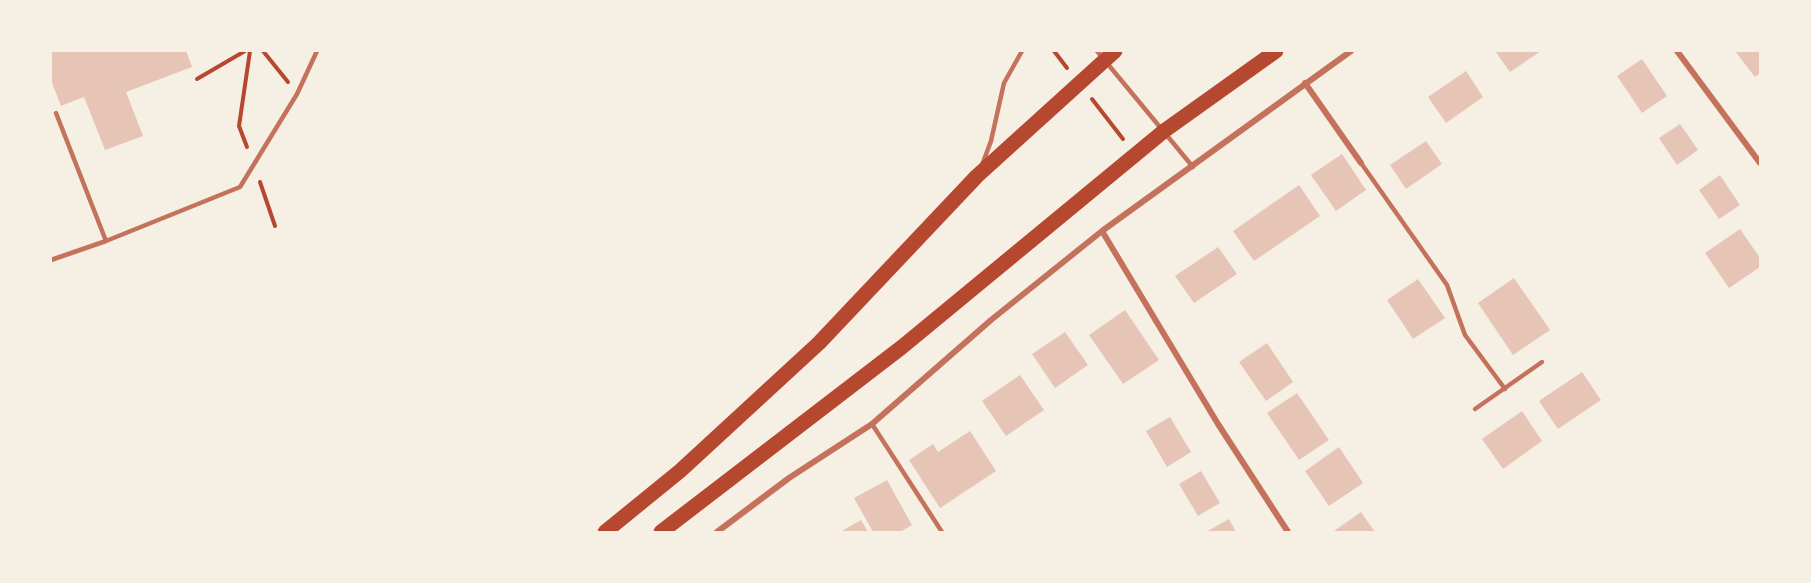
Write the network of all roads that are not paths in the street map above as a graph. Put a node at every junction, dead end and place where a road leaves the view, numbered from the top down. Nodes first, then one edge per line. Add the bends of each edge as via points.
1 (317, 51) edge
2 (1022, 51) edge
3 (1115, 51) edge
4 (1276, 51) edge
5 (1352, 51) edge
6 (1677, 51) edge
7 (1100, 56) edge
8 (1305, 83) junction
9 (56, 113) dead end
10 (1164, 131) junction
11 (1361, 163) joint
12 (1760, 163) edge
13 (1193, 167) junction
14 (977, 176) junction
15 (1102, 231) junction
16 (106, 240) junction
17 (51, 260) edge
18 (1542, 362) dead end
19 (1505, 388) junction
20 (1475, 410) dead end
21 (872, 424) junction
22 (605, 532) edge
23 (661, 532) edge
24 (717, 532) edge
25 (942, 532) edge
26 (1288, 532) edge

1 - 16 lane via 297,94 240,187
2 - 14 lane via 1004,83 991,141
3 - 7 main road
4 - 10 main road
5 - 8 street
6 - 12 street
7 - 10 lane
7 - 14 main road via 1079,82
8 - 11 street
8 - 13 street
9 - 16 lane
10 - 13 lane
10 - 23 main road via 902,347
11 - 19 lane via 1447,285 1465,335
13 - 15 street
14 - 22 main road via 819,344 680,471
15 - 21 street via 991,320
15 - 26 street
16 - 17 lane
18 - 19 lane
19 - 20 lane
21 - 24 street via 789,478
21 - 25 lane

